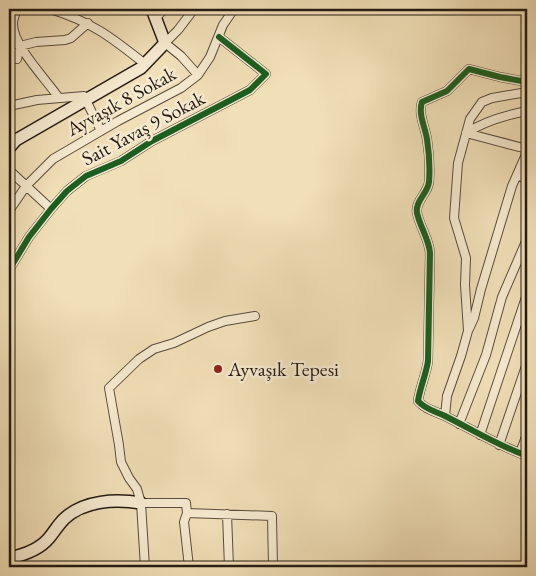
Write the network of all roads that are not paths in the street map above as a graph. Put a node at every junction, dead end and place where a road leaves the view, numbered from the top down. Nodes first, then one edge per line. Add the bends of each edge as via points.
1 (17, 9) edge
2 (50, 9) edge
3 (164, 9) edge
4 (194, 9) edge
5 (234, 9) edge
6 (154, 14) edge
7 (88, 23) junction
8 (219, 37) junction
9 (9, 41) edge
10 (165, 43) junction
11 (20, 46) junction
12 (17, 59) dead end
13 (145, 64) junction
14 (198, 74) junction
15 (527, 82) edge
16 (527, 92) edge
17 (59, 98) junction
18 (87, 101) junction
19 (9, 106) edge
20 (527, 111) edge
21 (101, 131) junction
22 (466, 133) junction
23 (9, 148) edge
24 (527, 150) edge
25 (9, 170) edge
26 (517, 174) junction
27 (527, 179) edge
28 (26, 186) junction
29 (51, 209) junction
30 (9, 211) edge
31 (527, 239) edge
32 (9, 270) edge
33 (527, 294) edge
34 (254, 316) dead end
35 (468, 331) junction
36 (527, 363) edge
37 (445, 416) junction
38 (459, 424) junction
39 (527, 434) edge
40 (480, 435) junction
41 (499, 445) junction
42 (524, 454) edge
43 (141, 503) junction
44 (187, 513) junction
45 (227, 514) junction
46 (9, 558) edge
47 (145, 567) edge
48 (188, 567) edge
49 (229, 567) edge
50 (273, 567) edge

1 - 11 street via 13,22
2 - 7 street
3 - 6 street
4 - 10 street
5 - 8 street, Ayvaşık 8 Sokak via 222,25
6 - 10 street
7 - 11 street via 70,38
7 - 13 street
8 - 14 street, Ayvaşık 8 Sokak
8 - 29 street, Sait Yavaş 9 Sokak via 266,74 250,90 229,102 152,141 121,161 86,176
9 - 11 street
10 - 13 street
10 - 14 street
11 - 12 street
11 - 17 street
13 - 18 street
14 - 21 street, Ayvaşık 8 Sokak via 182,88
15 - 37 street via 469,69 447,91 422,102 420,108 427,141 429,183 417,212 430,253 428,361 418,401 425,408
16 - 22 street via 482,102 470,118
17 - 18 street via 84,96
17 - 19 street
18 - 21 street
18 - 23 street via 16,140
20 - 22 street via 478,125
21 - 28 street, Ayvaşık 8 Sokak via 54,159
22 - 24 street
22 - 35 street via 458,163 454,218 466,258
24 - 26 street
25 - 28 street
26 - 27 street
26 - 35 street
28 - 29 street
28 - 30 street, Ayvaşık 8 Sokak
29 - 32 street, Sait Yavaş 9 Sokak
31 - 38 street via 502,297 486,355
33 - 40 street
34 - 43 street via 225,321 154,349 109,388 121,462 137,489
35 - 37 street via 447,396
36 - 41 street
37 - 38 street
38 - 40 street
39 - 42 street
40 - 41 street
41 - 42 street
43 - 44 street via 186,503
43 - 46 street via 114,500 85,507 64,519 41,546
43 - 47 street
44 - 45 street
44 - 48 street via 184,522
45 - 49 street
45 - 50 street via 272,516

